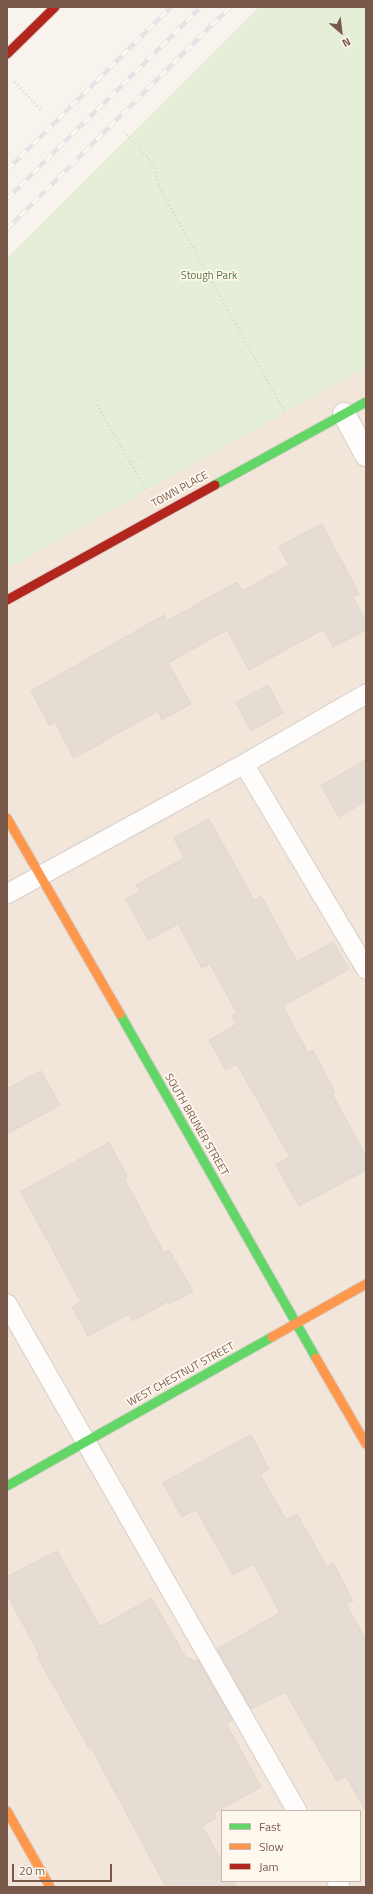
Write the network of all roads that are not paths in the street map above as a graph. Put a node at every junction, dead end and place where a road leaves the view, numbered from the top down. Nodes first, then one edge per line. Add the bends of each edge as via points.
1 (55, 7) edge
2 (7, 54) edge
3 (366, 402) edge
4 (344, 414) junction
5 (366, 455) edge
6 (7, 600) edge
7 (366, 694) edge
8 (244, 764) junction
9 (7, 818) edge
10 (39, 876) junction
11 (7, 894) edge
12 (366, 970) edge
13 (366, 1284) edge
14 (7, 1304) edge
15 (297, 1323) junction
16 (86, 1441) junction
17 (366, 1444) edge
18 (7, 1486) edge
19 (296, 1810) edge
20 (7, 1811) edge
21 (50, 1887) edge

1 - 2 street
3 - 4 street, TOWN PLACE
4 - 5 street
4 - 6 street, TOWN PLACE
7 - 8 lane
8 - 10 lane
8 - 12 lane
9 - 10 street, SOUTH BRUNER STREET
10 - 11 lane
10 - 15 street, SOUTH BRUNER STREET
13 - 15 street, WEST CHESTNUT STREET
14 - 16 lane
15 - 16 street, WEST CHESTNUT STREET
15 - 17 street, SOUTH BRUNER STREET
16 - 18 street, WEST CHESTNUT STREET
16 - 19 lane
20 - 21 street

